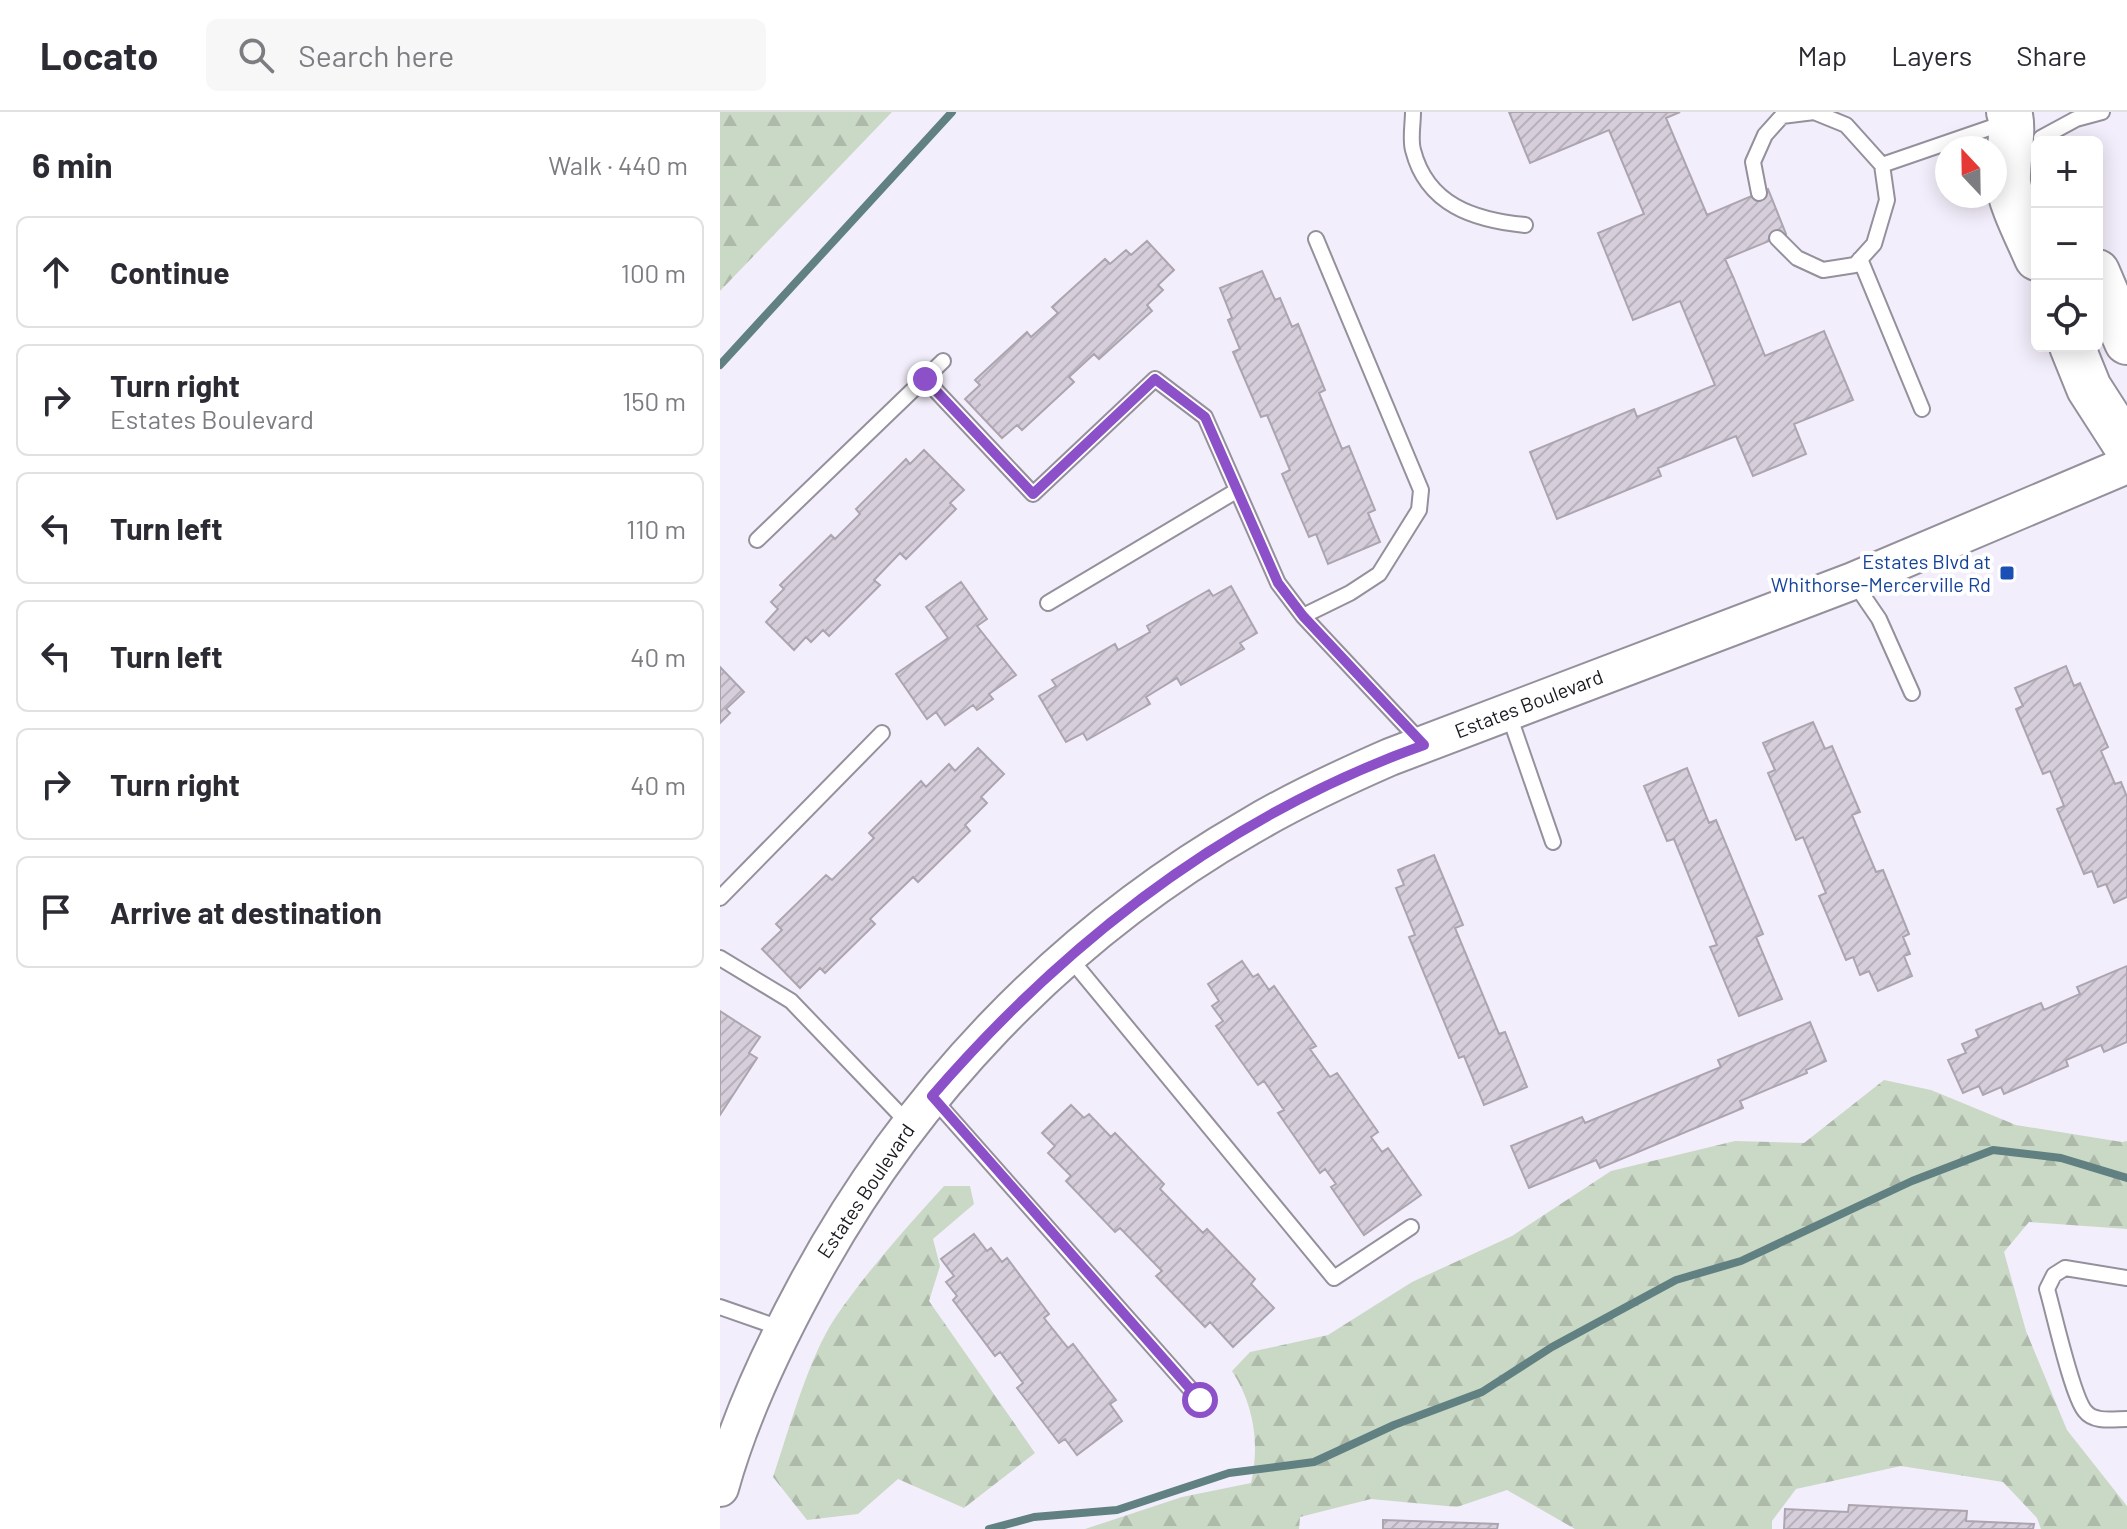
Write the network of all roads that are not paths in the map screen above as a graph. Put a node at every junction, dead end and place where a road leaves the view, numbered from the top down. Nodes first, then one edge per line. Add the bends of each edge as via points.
1 (1413, 112) edge
2 (2102, 112) edge
3 (1781, 114) edge
4 (2026, 128) edge
5 (1882, 165) junction
6 (1759, 193) dead end
7 (1525, 225) dead end
8 (1777, 238) dead end
9 (1316, 239) dead end
10 (2031, 243) edge
11 (1860, 259) junction
12 (2100, 280) edge
13 (2127, 342) edge
14 (2074, 352) edge
15 (943, 361) dead end
16 (925, 379) junction
17 (1922, 409) dead end
18 (2127, 447) edge
19 (2127, 465) edge
20 (1236, 491) junction
21 (757, 540) dead end
22 (1853, 581) junction
23 (1048, 603) dead end
24 (1303, 616) junction
25 (1912, 693) dead end
26 (1508, 711) junction
27 (882, 733) dead end
28 (1424, 745) junction
29 (1553, 842) dead end
30 (720, 898) edge
31 (1069, 957) junction
32 (720, 958) edge
33 (932, 1096) junction
34 (910, 1125) junction
35 (1411, 1227) dead end
36 (2127, 1278) edge
37 (720, 1307) edge
38 (783, 1329) junction
39 (1200, 1400) dead end
40 (2127, 1419) edge
41 (720, 1488) edge

1 - 7 lane via 1412,148 1426,182 1455,209
2 - 4 lane
3 - 5 lane via 1814,112 1846,125
3 - 6 lane via 1753,162
4 - 5 lane
4 - 10 main road via 2008,148 2008,185
5 - 11 lane via 1887,200 1874,244
8 - 11 lane via 1797,258 1823,270 1855,265
9 - 24 lane via 1421,490 1419,510 1379,574
11 - 17 lane
12 - 13 main road
14 - 18 main road via 2089,388
15 - 16 lane
16 - 20 lane via 1033,494 1155,379 1205,417
16 - 21 lane
19 - 22 street, Estates Boulevard
20 - 23 lane
20 - 24 lane via 1278,583
22 - 25 lane via 1879,619
22 - 26 street, Estates Boulevard
24 - 28 lane
26 - 28 street, Estates Boulevard
26 - 29 lane
27 - 30 lane
28 - 31 street, Estates Boulevard via 1320,788 1248,827 1179,871
31 - 33 street, Estates Boulevard via 1035,985
31 - 35 lane via 1334,1278
32 - 34 lane via 791,1001
33 - 34 street, Estates Boulevard
33 - 39 lane
34 - 38 street, Estates Boulevard via 831,1239
36 - 40 lane via 2065,1268 2047,1289 2085,1412 2097,1419
37 - 38 lane
38 - 41 street, Estates Boulevard

